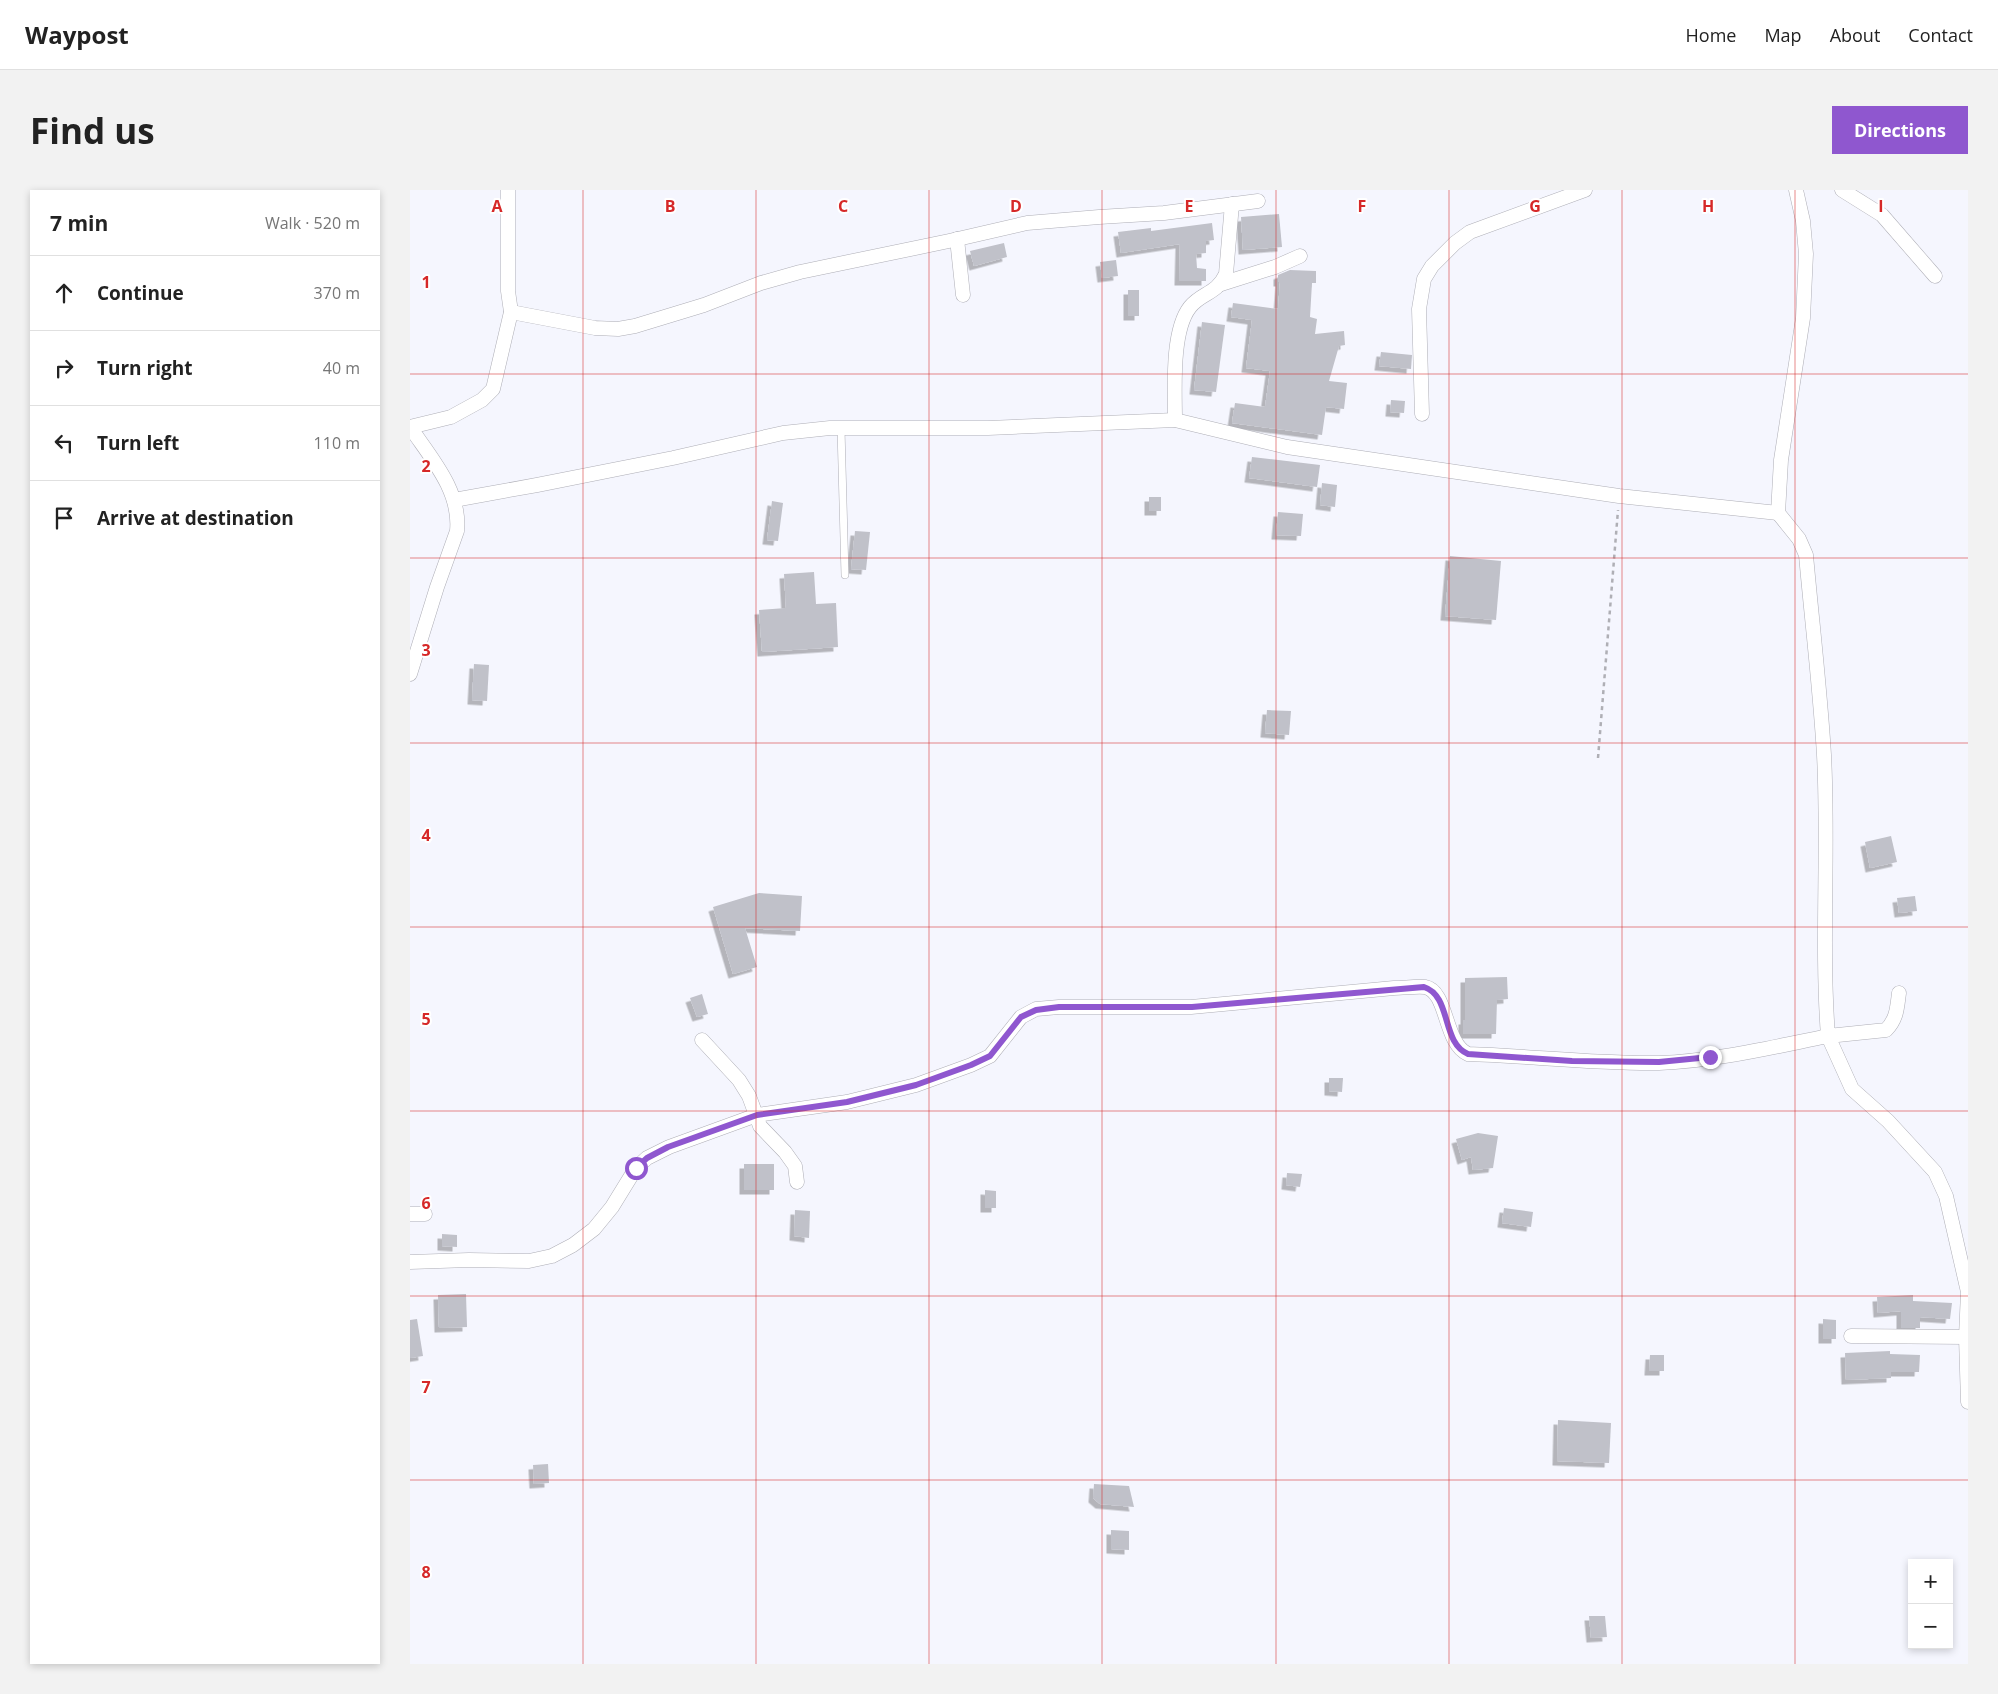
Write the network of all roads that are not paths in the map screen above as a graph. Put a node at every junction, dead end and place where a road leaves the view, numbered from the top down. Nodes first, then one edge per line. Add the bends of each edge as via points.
1 (508, 190) edge
2 (1584, 190) edge
3 (1796, 190) edge
4 (1842, 190) edge
5 (1258, 201) dead end
6 (1232, 204) junction
7 (957, 239) junction
8 (1300, 256) dead end
9 (1935, 276) dead end
10 (1221, 284) junction
11 (963, 295) dead end
12 (511, 312) junction
13 (1422, 414) dead end
14 (1175, 420) junction
15 (410, 427) edge
16 (841, 429) junction
17 (454, 500) junction
18 (1778, 513) junction
19 (845, 575) dead end
20 (410, 674) edge
21 (1899, 993) dead end
22 (1828, 1036) junction
23 (702, 1040) dead end
24 (757, 1115) junction
25 (797, 1182) dead end
26 (410, 1214) edge
27 (425, 1214) dead end
28 (410, 1262) edge
29 (1851, 1336) dead end
30 (1966, 1337) junction
31 (1968, 1402) edge

1 - 12 street
2 - 13 street via 1470,232 1455,242 1432,266 1424,279 1419,309
3 - 18 street via 1806,254 1802,318 1781,460
4 - 9 street via 1882,215
5 - 6 street
6 - 7 street via 1164,214 1027,223
6 - 10 street via 1226,274
7 - 11 street
7 - 12 street via 800,272 704,305 626,327 594,328
8 - 10 street
10 - 14 street via 1190,307 1178,338
12 - 15 street via 493,389 482,400 451,417
14 - 16 street via 988,428
14 - 18 street via 1287,447 1619,496
15 - 17 street via 443,475
16 - 17 street via 783,433 537,486
16 - 19 lane
17 - 20 street via 458,531
18 - 22 street via 1806,555 1824,756
21 - 22 street via 1896,1016 1886,1030
22 - 24 street via 1710,1057 1659,1062 1572,1061 1463,1052 1451,1033 1436,995 1424,987 1192,1007 1059,1007 1036,1010 1021,1017 990,1056 916,1085 847,1102
22 - 30 street via 1852,1089 1888,1121 1935,1172 1946,1196 1965,1275 1968,1292
23 - 24 street via 739,1080
24 - 25 street via 760,1126 795,1166
24 - 28 street via 668,1147 647,1158 636,1168 594,1229 552,1256 529,1261
26 - 27 street
29 - 30 street
30 - 31 street

